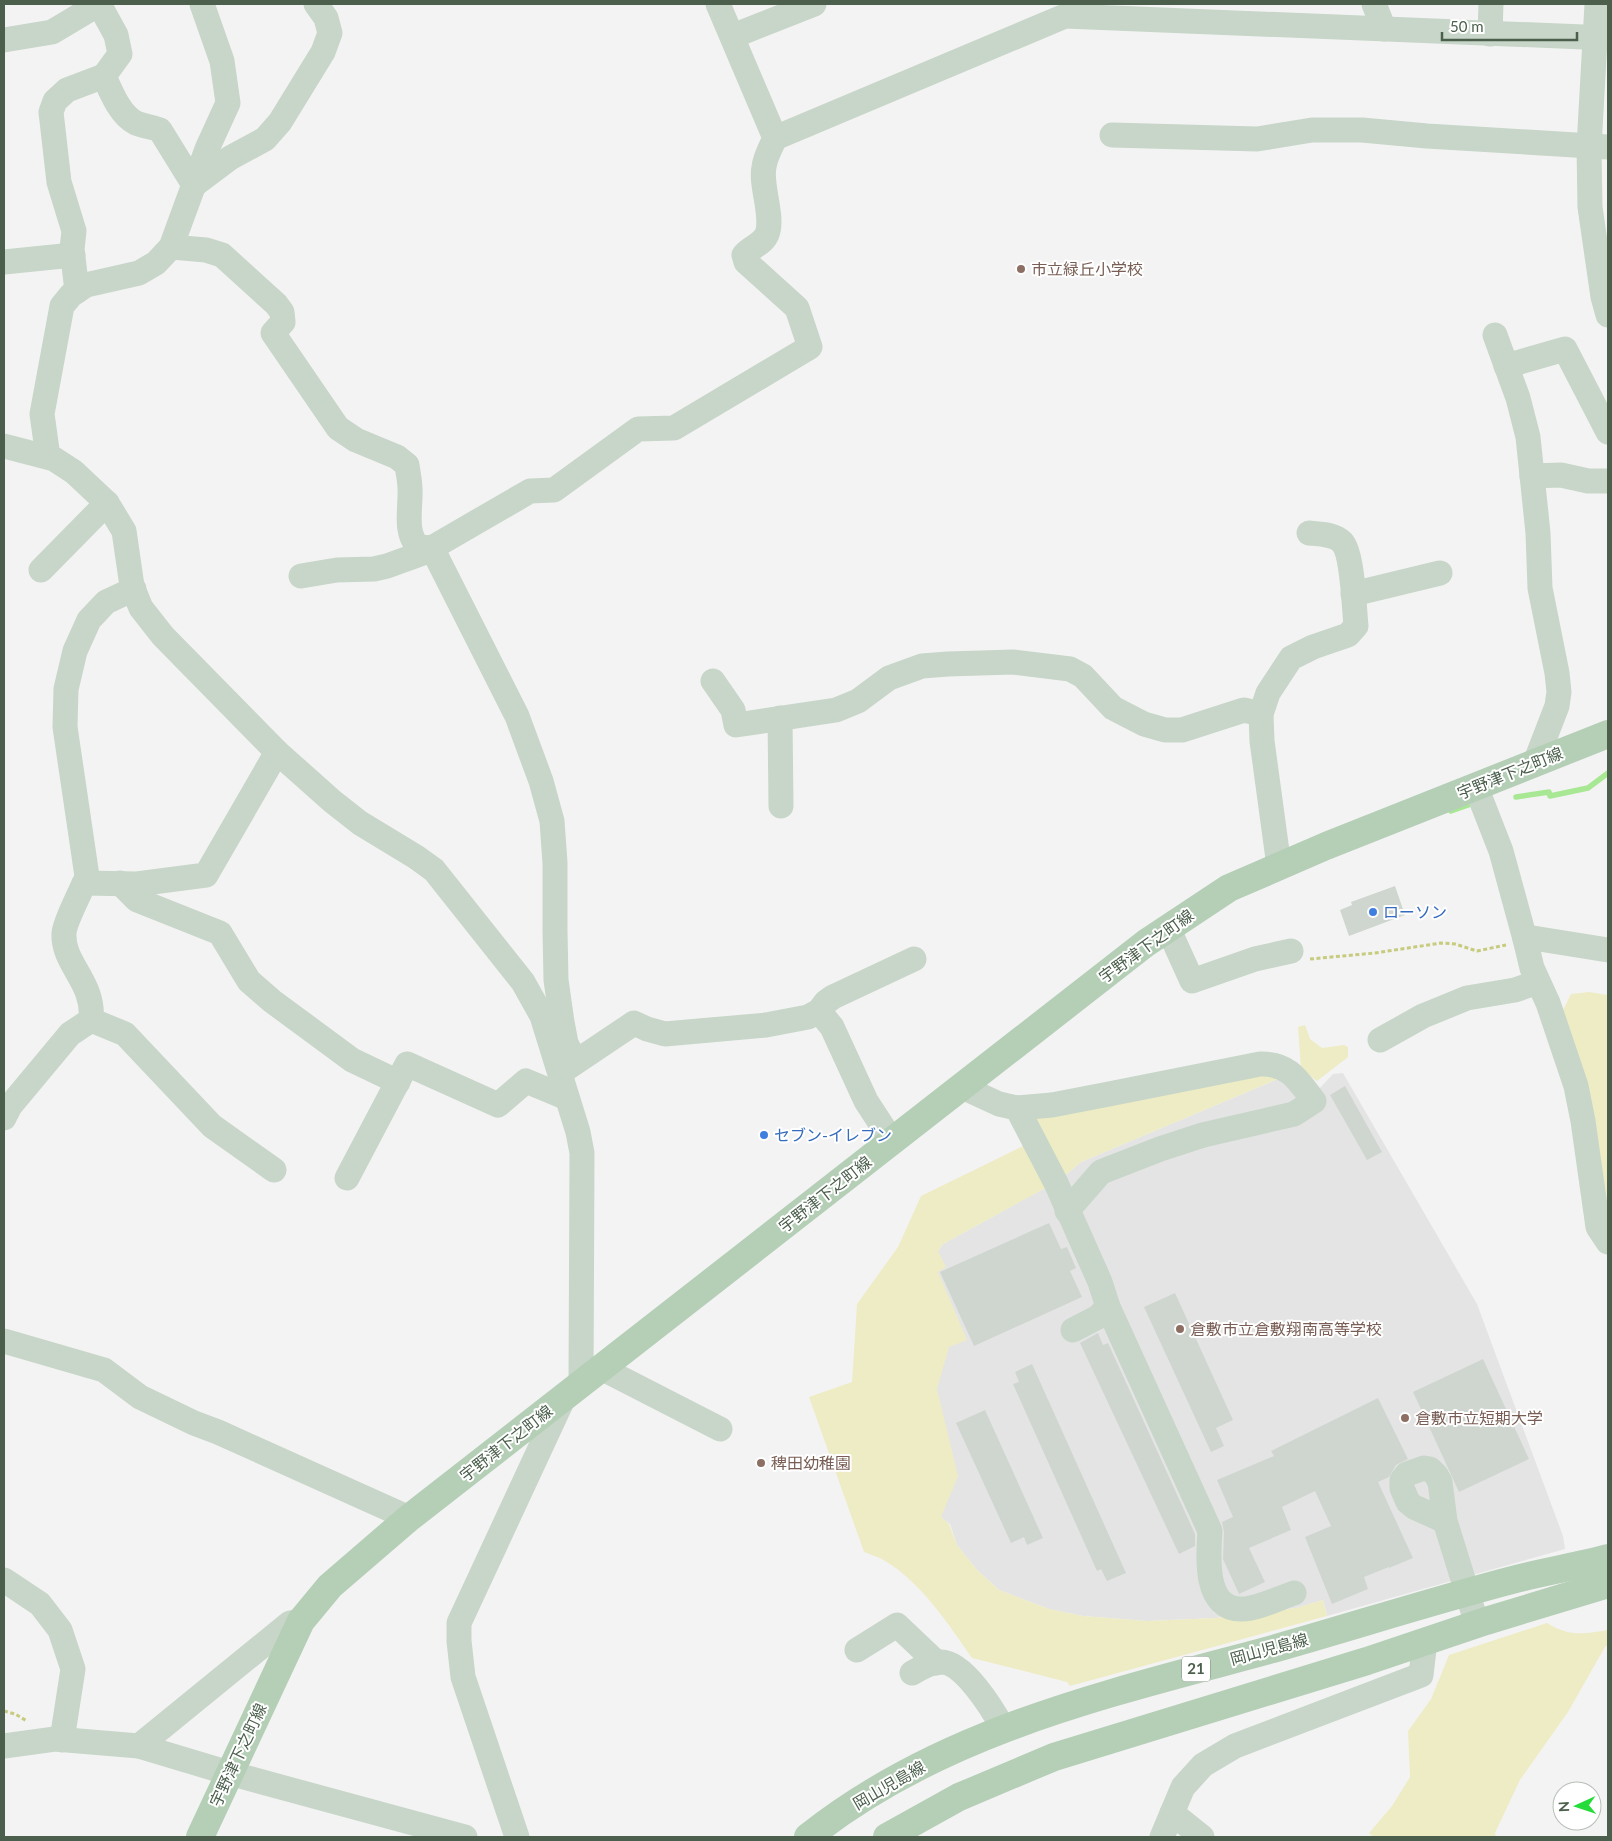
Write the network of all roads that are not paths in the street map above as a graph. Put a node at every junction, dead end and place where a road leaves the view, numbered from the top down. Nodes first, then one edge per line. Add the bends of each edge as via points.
1 (202, 4) edge
2 (718, 4) edge
3 (814, 4) edge
4 (1374, 4) edge
5 (1492, 4) edge
6 (1597, 4) edge
7 (328, 9) edge
8 (1062, 10) edge
9 (1185, 12) edge
10 (1278, 14) edge
11 (1384, 29) junction
12 (1490, 34) junction
13 (733, 36) junction
14 (1602, 38) edge
15 (4, 40) edge
16 (104, 76) junction
17 (1112, 136) dead end
18 (775, 138) junction
19 (1599, 147) edge
20 (194, 185) junction
21 (171, 247) junction
22 (73, 255) junction
23 (4, 262) edge
24 (1604, 269) edge
25 (77, 291) junction
26 (1608, 315) edge
27 (1495, 335) dead end
28 (1506, 366) junction
29 (1608, 432) edge
30 (4, 446) edge
31 (48, 457) junction
32 (1532, 476) junction
33 (1608, 481) edge
34 (107, 503) junction
35 (1309, 533) dead end
36 (432, 548) junction
37 (41, 570) dead end
38 (1440, 573) dead end
39 (301, 576) dead end
40 (134, 589) junction
41 (1353, 594) junction
42 (713, 681) dead end
43 (1262, 714) junction
44 (780, 718) junction
45 (1608, 734) edge
46 (277, 752) junction
47 (1535, 763) junction
48 (1476, 787) junction
49 (780, 806) dead end
50 (1279, 866) junction
51 (88, 883) junction
52 (120, 884) junction
53 (1168, 928) junction
54 (1526, 939) junction
55 (1608, 950) edge
56 (1299, 955) road end
57 (914, 959) dead end
58 (1538, 982) junction
59 (819, 1011) junction
60 (91, 1020) junction
61 (1380, 1040) dead end
62 (567, 1067) junction
63 (398, 1082) junction
64 (962, 1087) junction
65 (567, 1098) junction
66 (1017, 1108) junction
67 (4, 1118) edge
68 (892, 1141) junction
69 (274, 1170) dead end
70 (347, 1178) dead end
71 (1068, 1211) junction
72 (1608, 1242) edge
73 (1108, 1307) junction
74 (1073, 1330) dead end
75 (4, 1341) edge
76 (582, 1383) junction
77 (720, 1429) dead end
78 (409, 1518) junction
79 (1445, 1522) dead end
80 (1608, 1558) edge
81 (4, 1580) edge
82 (1608, 1584) edge
83 (1294, 1593) dead end
84 (1468, 1593) junction
85 (301, 1621) junction
86 (1478, 1624) junction
87 (1425, 1641) junction
88 (857, 1650) dead end
89 (937, 1662) junction
90 (912, 1673) dead end
91 (1003, 1728) junction
92 (62, 1740) junction
93 (4, 1746) edge
94 (139, 1746) junction
95 (229, 1773) junction
96 (1172, 1813) junction
97 (200, 1837) edge
98 (465, 1837) edge
99 (516, 1837) edge
100 (808, 1837) edge
101 (887, 1837) edge
102 (1162, 1837) edge
103 (1202, 1837) edge

1 - 20 street via 222,60 228,104
2 - 13 street
3 - 13 street
4 - 11 street
5 - 12 street
6 - 14 street
7 - 20 street via 330,33 323,52 280,122 265,139 230,158
8 - 9 street
8 - 18 street
9 - 10 street
10 - 11 street
11 - 12 street
12 - 14 street
13 - 18 street
14 - 19 street
15 - 16 street via 52,32 99,4 116,35 120,54
16 - 20 street via 127,116 137,123 160,130
16 - 22 street via 67,90 55,101 51,112 59,182 74,231
17 - 19 street via 1257,139 1312,130 1362,130
18 - 36 street via 763,168 768,233 744,255 746,262 797,308 810,347 674,428 638,429 554,490 530,491
19 - 24 street via 1590,207
20 - 21 street
21 - 25 street via 156,263 139,273 86,285
21 - 36 street via 222,255 276,304 282,312 282,322 273,333 338,428 407,465 412,540 418,547
22 - 23 street
22 - 25 street
24 - 26 street via 1603,297
25 - 31 street via 62,306 42,414
27 - 28 street
28 - 29 street via 1565,349
28 - 32 street via 1528,438
30 - 31 street
31 - 34 street via 74,472
32 - 33 street via 1561,475 1588,481
32 - 47 street via 1540,588 1559,692 1557,706
34 - 37 street
34 - 40 street via 124,531
35 - 41 street via 1333,536 1343,543 1351,566
36 - 39 street via 374,569 337,570
36 - 62 street via 517,716 552,821 556,980
38 - 41 street
40 - 46 street via 141,608 163,636
40 - 51 street via 106,602 89,620 75,651 66,689 65,727
41 - 43 street via 1356,626 1348,635 1291,658 1268,693
42 - 44 street via 732,710 736,725
43 - 44 street via 1244,710 1182,730 1165,730 1144,724 1113,708 1083,676 1070,669 1013,662 922,666 889,678 858,701 836,710
43 - 50 street via 1262,741
44 - 49 street
45 - 47 main road, 宇野津下之町線
46 - 52 street via 206,874
46 - 62 street via 332,802 434,870 523,982
47 - 48 main road, 宇野津下之町線
48 - 50 main road, 宇野津下之町線
48 - 54 street via 1501,851
50 - 53 main road, 宇野津下之町線 via 1229,888
51 - 52 street
51 - 60 street via 84,883 64,932 65,948 86,987 92,1008
52 - 63 street via 137,900 220,933 249,980 272,1001 352,1060
53 - 56 street via 1192,981 1255,960
53 - 64 main road, 宇野津下之町線
54 - 55 street
54 - 58 street
57 - 59 street via 833,997
58 - 61 street via 1515,990 1467,998 1423,1016
58 - 72 street via 1576,1086 1598,1228
59 - 62 street via 766,1025 665,1034 634,1023
59 - 68 street via 832,1027 866,1101
60 - 67 street via 70,1034 10,1106
60 - 69 street via 125,1034 212,1126
62 - 65 street
63 - 65 street via 407,1064 498,1105 526,1081
63 - 70 street
64 - 66 street via 999,1104
64 - 68 main road, 宇野津下之町線
65 - 76 street via 582,1153
66 - 71 street
66 - 71 street via 1099,1096 1260,1064 1271,1064 1291,1072 1314,1101 1294,1114 1204,1135 1101,1172
68 - 76 main road, 宇野津下之町線
71 - 73 street
73 - 74 street via 1098,1317
73 - 83 street via 1210,1530 1210,1571 1214,1591 1220,1601 1231,1608 1244,1610
75 - 78 street via 104,1370 140,1397
76 - 77 street
76 - 78 main road, 宇野津下之町線
76 - 99 street via 459,1623 463,1677
78 - 85 main road, 宇野津下之町線 via 330,1586
79 - 84 street
80 - 84 main road, 岡山児島線 / 21
81 - 92 street via 40,1604 60,1630 72,1669
82 - 86 main road
84 - 86 street
84 - 91 main road, 岡山児島線 / 21 via 1172,1675
85 - 94 street via 290,1622
85 - 95 main road, 宇野津下之町線
86 - 87 main road
87 - 96 street via 1421,1675 1235,1746 1203,1765 1183,1787
87 - 101 main road via 1054,1758 959,1797
88 - 89 street via 897,1624
89 - 90 street
89 - 91 street via 943,1662 969,1678
91 - 100 main road, 岡山児島線 / 21 via 896,1779
92 - 93 street
92 - 94 street
94 - 95 street
95 - 97 main road, 宇野津下之町線
95 - 98 street
96 - 102 street
96 - 103 street

